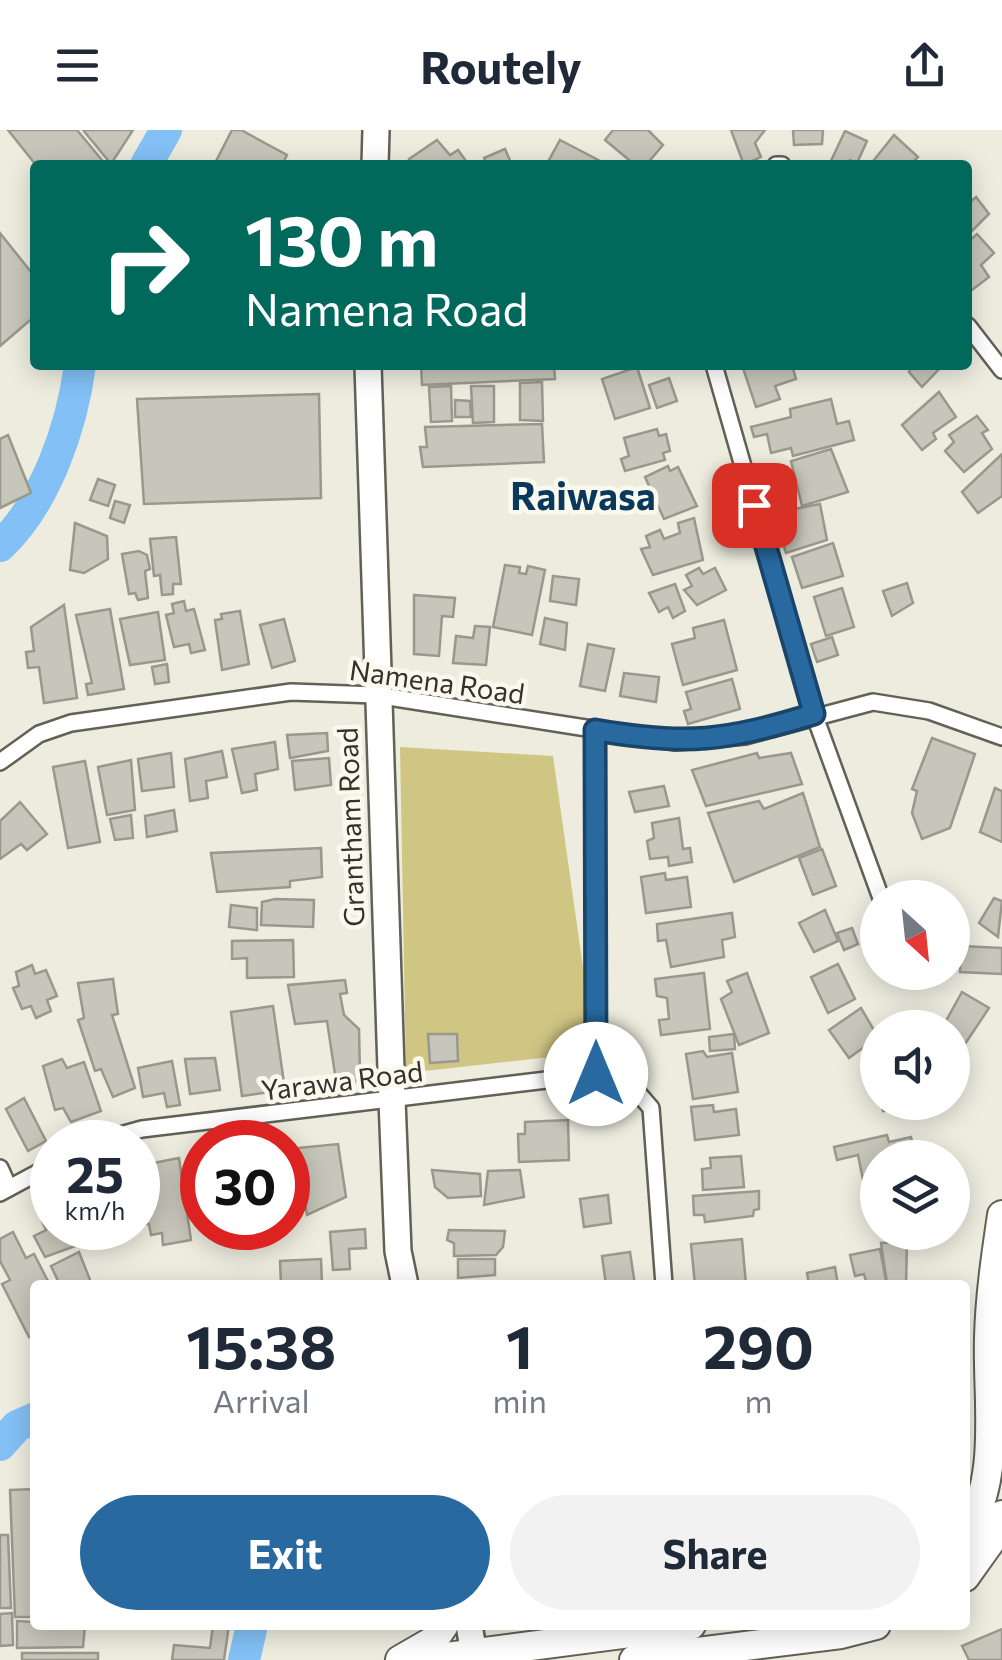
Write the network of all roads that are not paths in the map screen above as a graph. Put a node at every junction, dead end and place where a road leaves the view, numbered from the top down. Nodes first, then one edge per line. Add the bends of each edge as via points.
1 (376, 130) edge
2 (374, 160) edge
3 (972, 331) edge
4 (368, 370) edge
5 (715, 370) edge
6 (1002, 370) edge
7 (376, 695) junction
8 (814, 714) junction
9 (595, 730) junction
10 (1002, 737) edge
11 (0, 762) edge
12 (874, 880) edge
13 (596, 1074) junction
14 (392, 1100) junction
15 (160, 1127) edge
16 (0, 1168) edge
17 (30, 1177) edge
18 (5, 1190) edge
19 (1002, 1215) edge
20 (404, 1280) edge
21 (664, 1280) edge
22 (1002, 1515) edge
23 (970, 1524) edge
24 (970, 1570) edge
25 (440, 1630) edge
26 (638, 1630) edge
27 (857, 1630) edge
28 (472, 1646) edge
29 (400, 1660) edge
30 (424, 1660) edge
31 (634, 1660) edge

1 - 2 main road
3 - 6 street
4 - 7 main road, Grantham Road
5 - 8 street
7 - 9 street, Namena Road
7 - 11 street, Namena Road via 291,692 71,724 39,734
7 - 14 main road, Grantham Road
8 - 9 street, Namena Road via 745,736 695,742
8 - 10 street, Namena Road via 873,702 910,706
8 - 12 street
9 - 13 street
13 - 14 street, Yarawa Road
13 - 21 street via 625,1078 651,1108
14 - 15 street, Yarawa Road
14 - 20 main road, Grantham Road
16 - 18 street
17 - 18 street
19 - 23 highway via 992,1268 989,1461
22 - 24 highway
25 - 29 highway
26 - 28 highway
27 - 31 highway
28 - 30 highway

